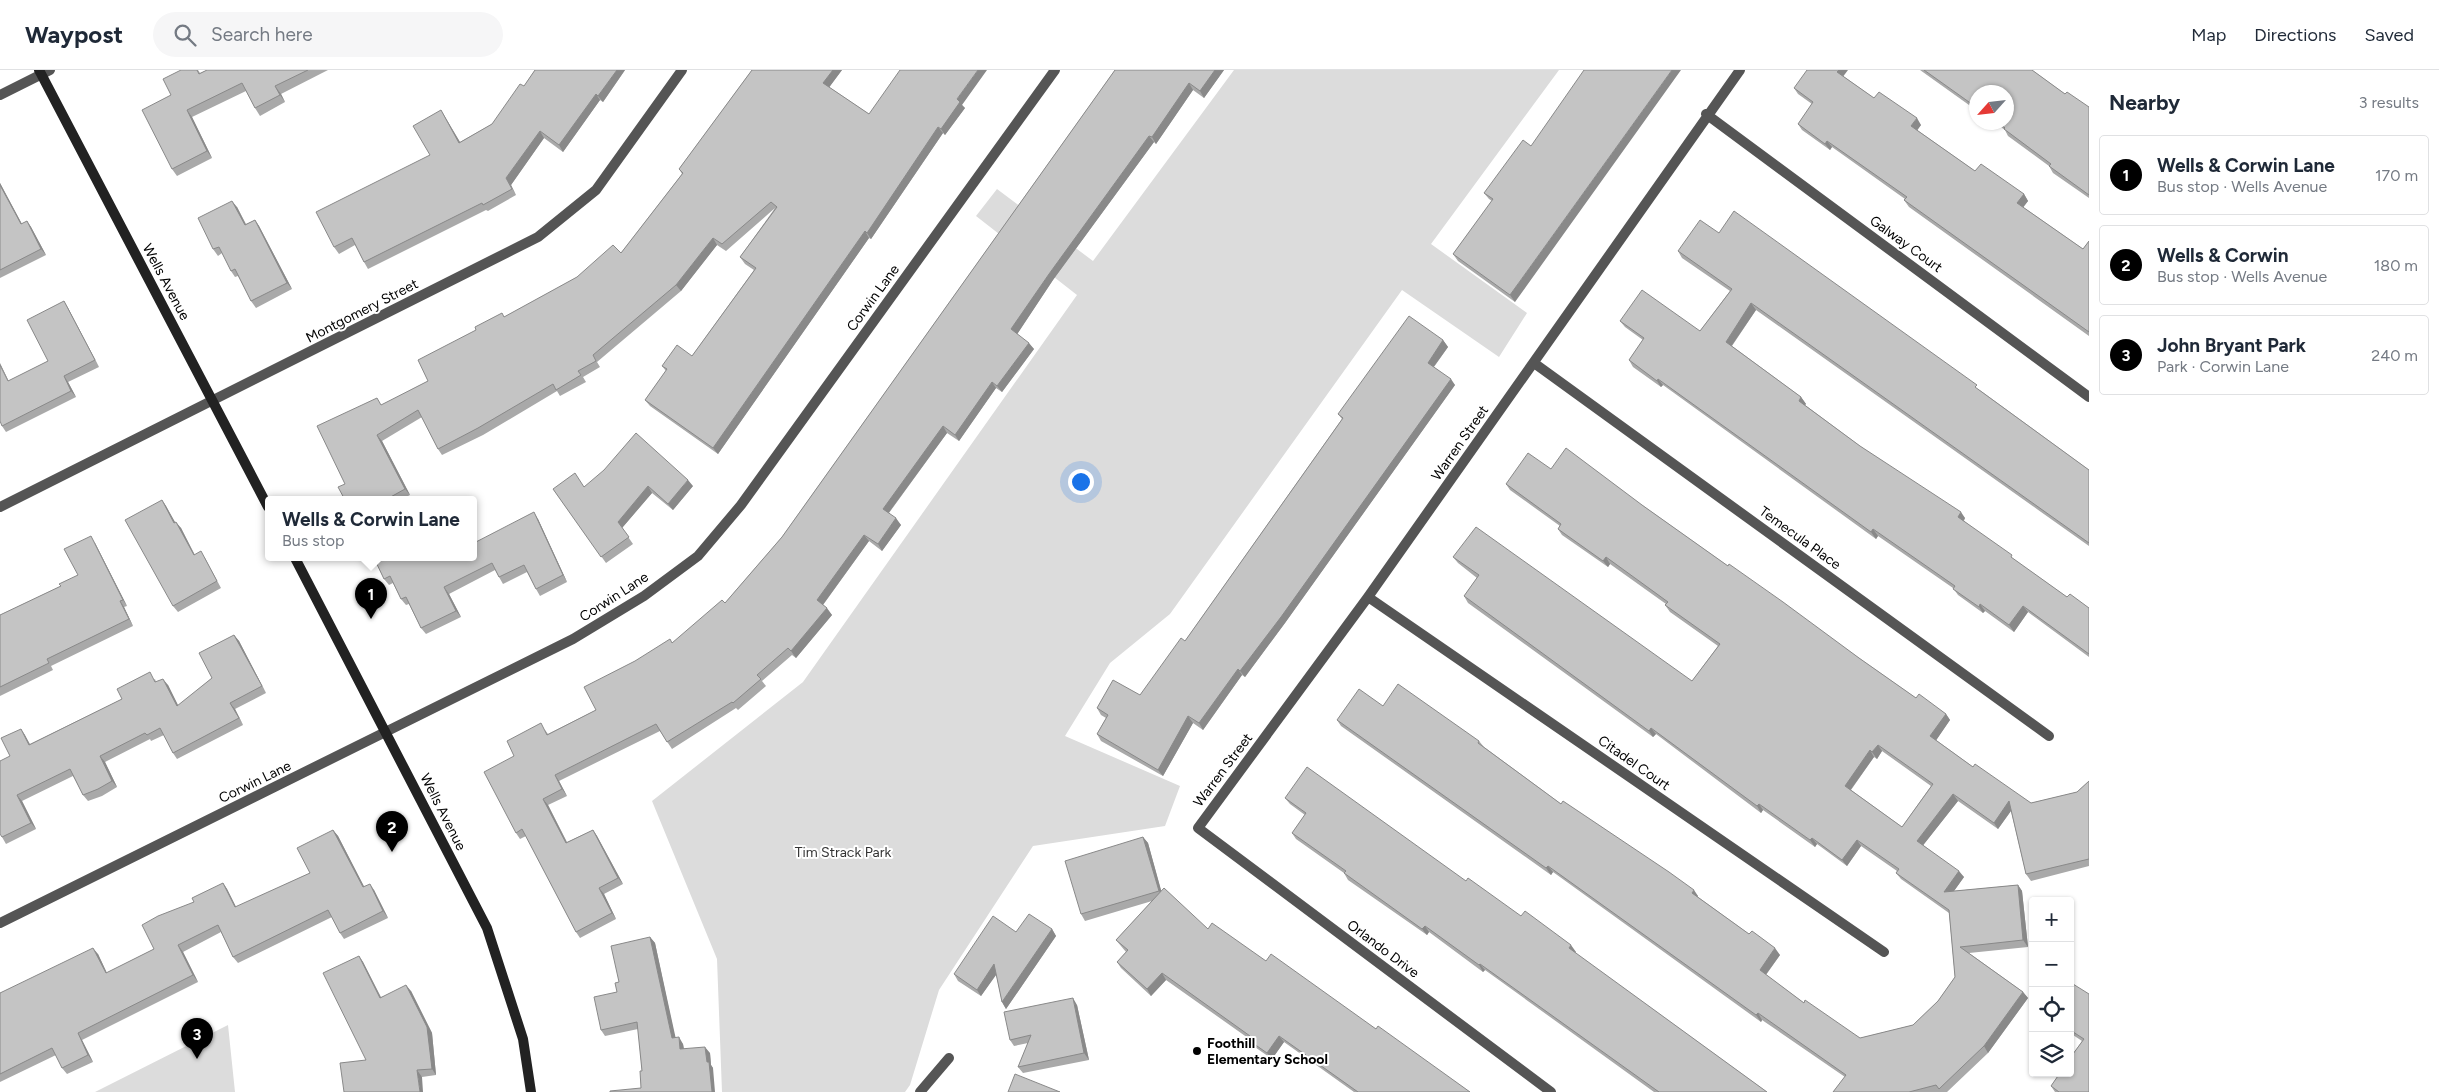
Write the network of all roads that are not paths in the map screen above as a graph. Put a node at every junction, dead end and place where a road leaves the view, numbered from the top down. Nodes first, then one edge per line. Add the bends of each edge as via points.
1 (682, 70) edge
2 (1055, 70) edge
3 (1740, 70) edge
4 (43, 72) edge
5 (0, 95) edge
6 (1706, 114) junction
7 (1534, 363) junction
8 (2089, 397) edge
9 (213, 401) junction
10 (265, 500) edge
11 (0, 507) edge
12 (297, 561) edge
13 (1368, 597) junction
14 (386, 732) junction
15 (2049, 736) dead end
16 (1198, 828) joint
17 (0, 923) edge
18 (1884, 952) dead end
19 (949, 1058) dead end
20 (531, 1092) edge
21 (920, 1092) edge
22 (1551, 1092) edge

1 - 9 street, Montgomery Street via 596,190 538,237
2 - 14 street, Corwin Lane via 741,506 698,556 644,596 573,640
3 - 6 street, Warren Street
4 - 5 street
4 - 9 main road, Wells Avenue
6 - 7 street, Warren Street
6 - 8 street, Galway Court
7 - 13 street, Warren Street
7 - 15 street, Temecula Place
9 - 10 main road, Wells Avenue
9 - 11 street, Montgomery Street
12 - 14 main road, Wells Avenue
13 - 16 street, Warren Street
13 - 18 street, Citadel Court
14 - 17 street, Corwin Lane
14 - 20 main road, Wells Avenue via 487,928 524,1039
16 - 22 street, Orlando Drive
19 - 21 street

